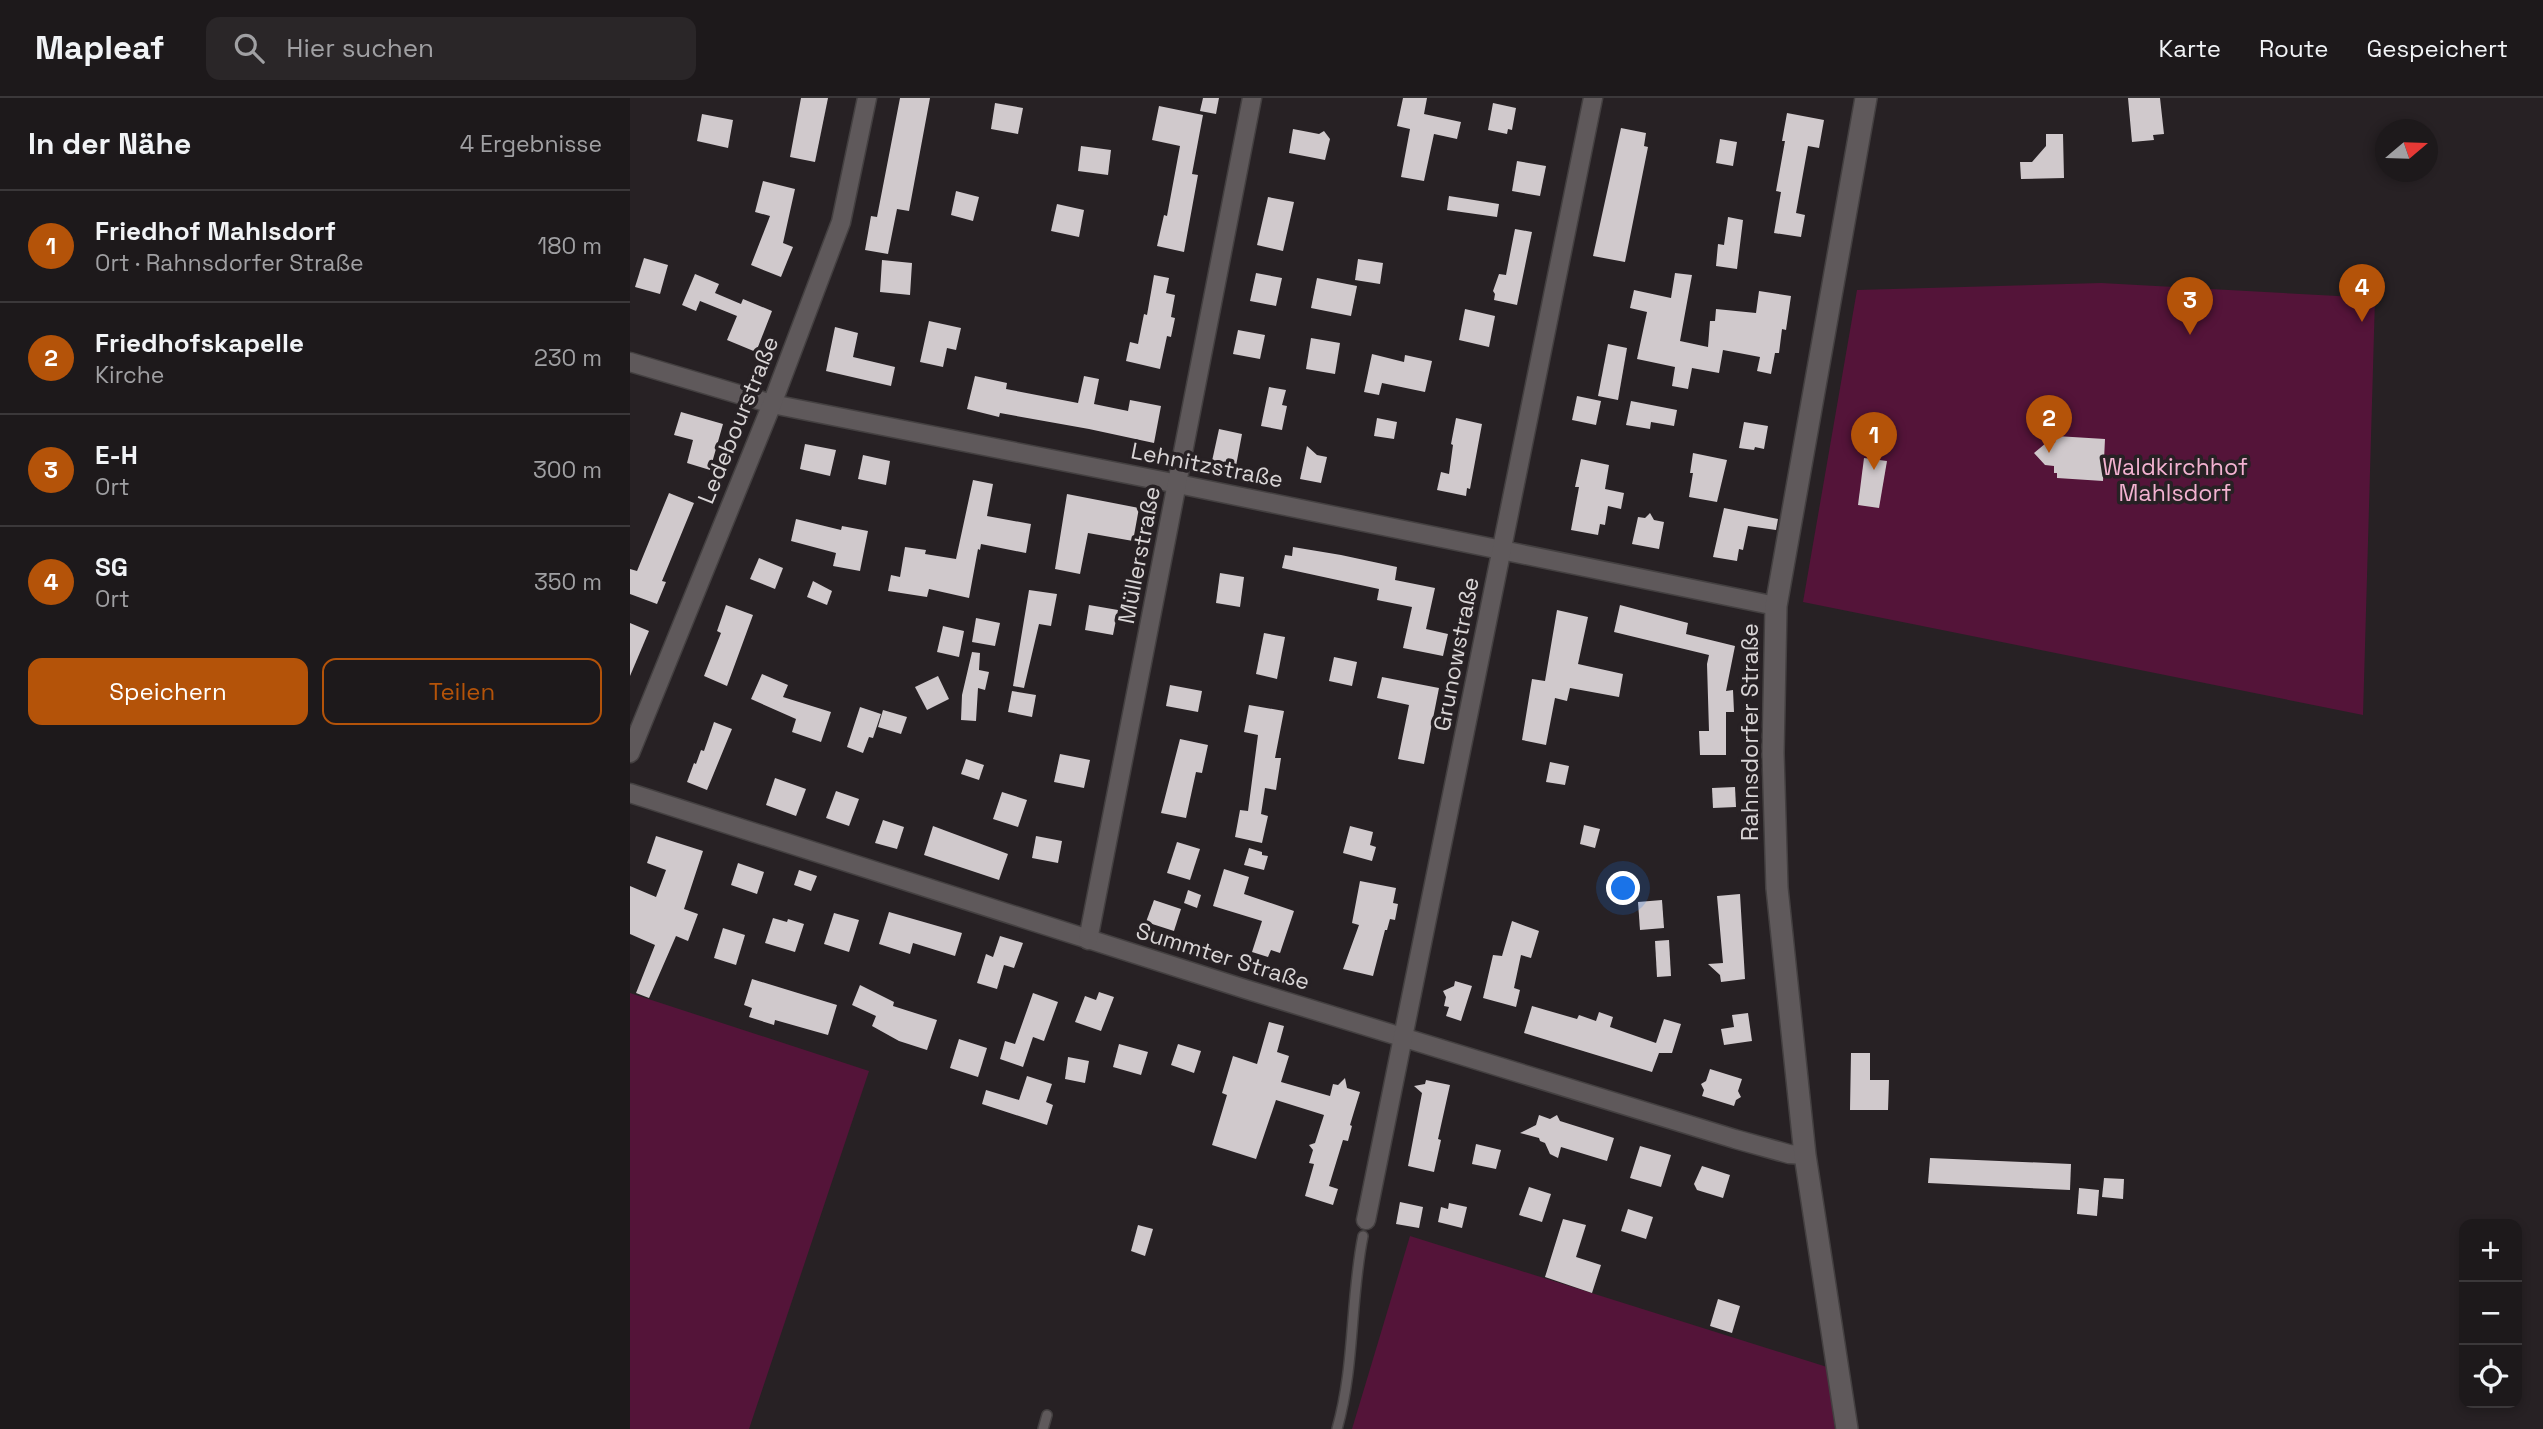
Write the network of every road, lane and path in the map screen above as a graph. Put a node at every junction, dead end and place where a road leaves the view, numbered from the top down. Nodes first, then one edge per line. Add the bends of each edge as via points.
1 (867, 98) edge
2 (1252, 98) edge
3 (1593, 98) edge
4 (1866, 98) edge
5 (630, 362) edge
6 (772, 404) junction
7 (1178, 484) junction
8 (1502, 551) junction
9 (1776, 606) junction
10 (630, 752) edge
11 (630, 793) edge
12 (1088, 940) junction
13 (1403, 1037) junction
14 (1805, 1155) junction
15 (1364, 1228) joint
16 (1047, 1415) dead end
17 (1042, 1429) edge
18 (1337, 1429) edge
19 (1847, 1429) edge

1 - 6 street, Ledebourstraße via 841,222
2 - 7 street, Müllerstraße
3 - 8 street, Grunowstraße
4 - 9 street, Rahnsdorfer Straße
5 - 6 street, Lehnitzstraße
6 - 7 street, Lehnitzstraße
6 - 10 street, Ledebourstraße
7 - 8 street, Lehnitzstraße
7 - 12 street, Müllerstraße
8 - 9 street, Lehnitzstraße
8 - 13 street, Grunowstraße
9 - 14 street, Rahnsdorfer Straße via 1773,753 1777,888
11 - 12 street, Summter Straße
12 - 13 street, Summter Straße
13 - 14 street, Summter Straße via 1735,1139
13 - 15 street, Grunowstraße
14 - 19 street, Rahnsdorfer Straße
15 - 18 lane via 1344,1405
16 - 17 lane

